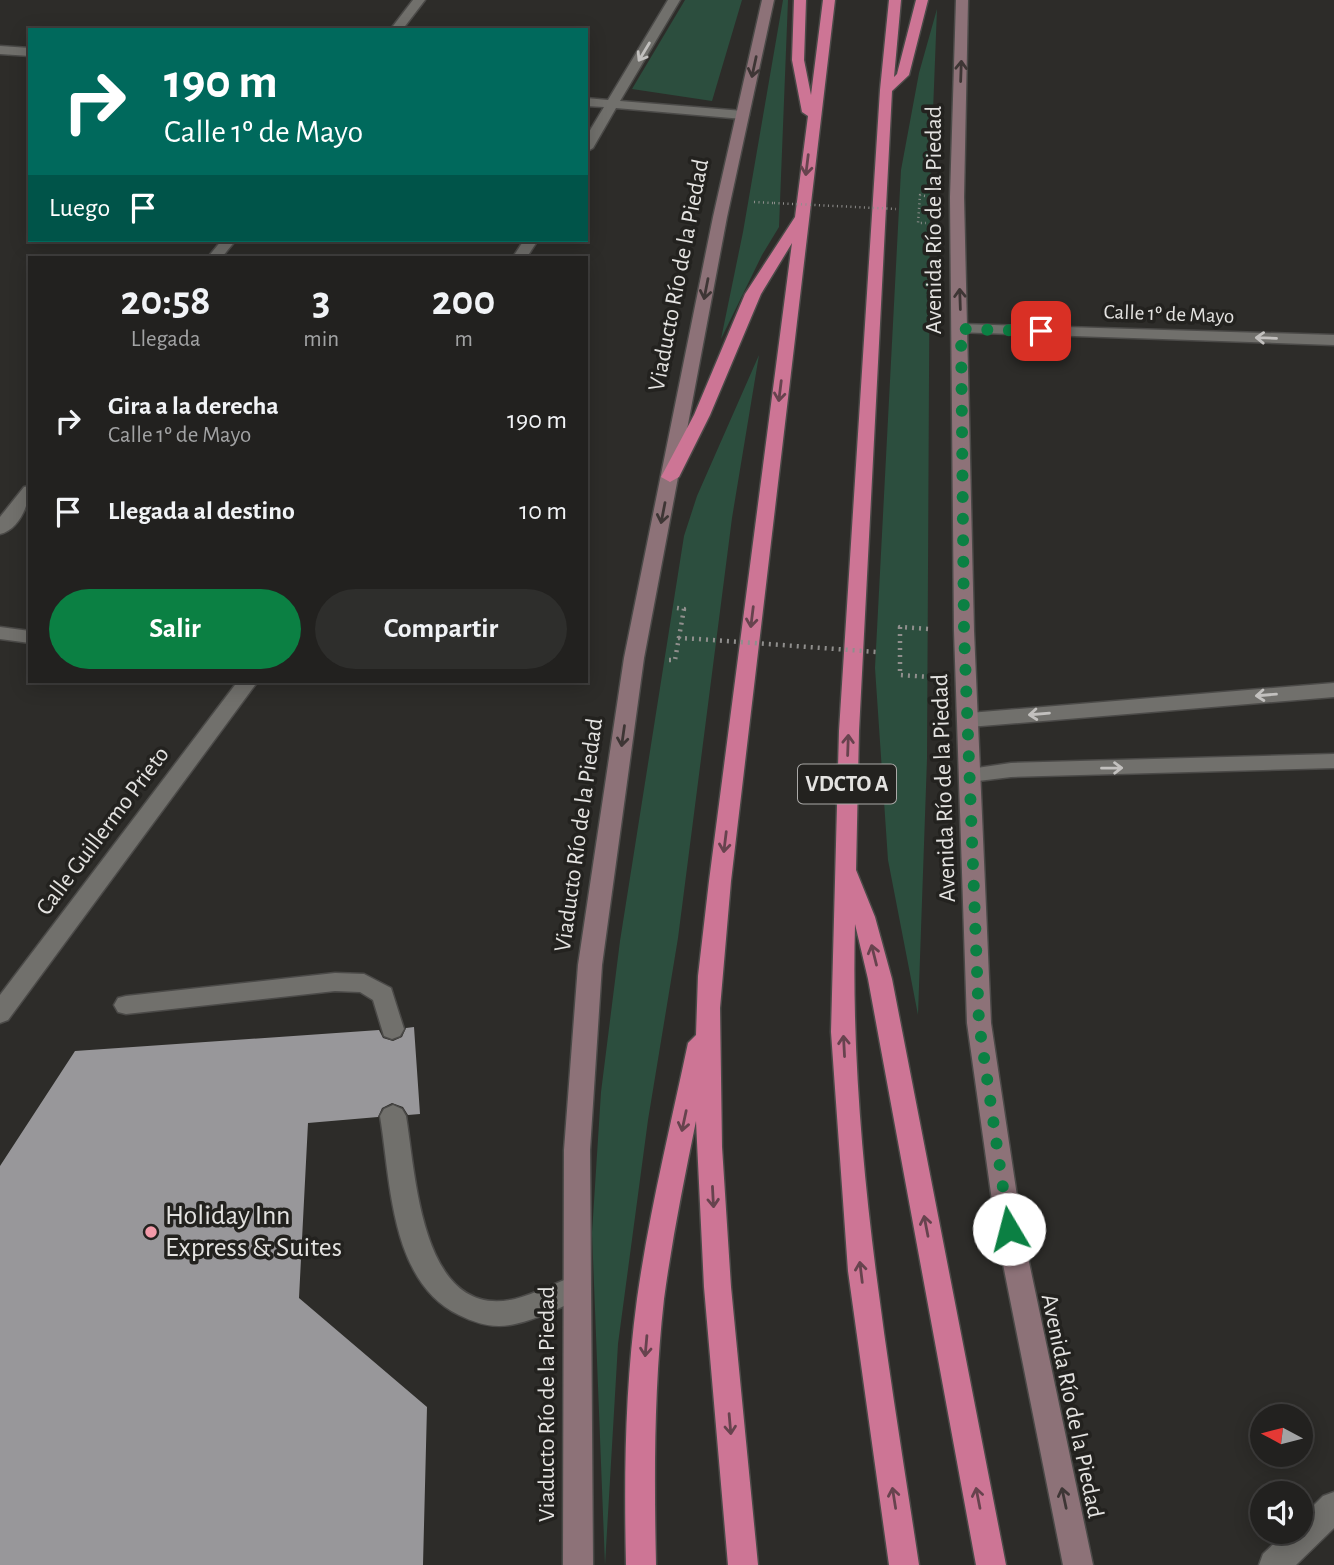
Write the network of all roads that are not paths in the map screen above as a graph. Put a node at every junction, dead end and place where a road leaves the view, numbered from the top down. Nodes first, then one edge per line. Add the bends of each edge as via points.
1 (419, 0) edge
2 (674, 0) edge
3 (768, 0) edge
4 (800, 0) edge
5 (829, 0) edge
6 (895, 0) edge
7 (922, 0) edge
8 (962, 0) edge
9 (398, 28) edge
10 (0, 50) edge
11 (28, 52) edge
12 (886, 90) junction
13 (588, 102) edge
14 (613, 104) junction
15 (743, 115) junction
16 (811, 127) junction
17 (588, 145) edge
18 (801, 216) junction
19 (227, 242) edge
20 (216, 256) edge
21 (961, 329) junction
22 (1334, 340) edge
23 (670, 477) junction
24 (28, 494) edge
25 (0, 529) edge
26 (0, 633) edge
27 (28, 637) edge
28 (247, 683) edge
29 (1334, 690) edge
30 (969, 720) junction
31 (1334, 761) edge
32 (971, 775) junction
33 (844, 867) junction
34 (126, 1005) dead end
35 (708, 1007) junction
36 (0, 1013) edge
37 (393, 1029) dead end
38 (393, 1116) dead end
39 (575, 1288) junction
40 (1334, 1507) edge
41 (578, 1565) edge
42 (641, 1565) edge
43 (743, 1565) edge
44 (904, 1565) edge
45 (991, 1565) edge
46 (1078, 1565) edge
47 (1274, 1565) edge

1 - 9 street
2 -> 14 street
3 -> 15 main road, Viaducto Río de la Piedad
4 - 16 highway via 798,60
5 - 16 highway
6 - 12 highway, VDCTO A
7 - 12 highway via 903,75
21 -> 8 main road, Avenida Río de la Piedad via 957,197
10 - 11 street
33 -> 12 highway, VDCTO A
13 - 14 street
14 - 15 street
14 - 17 street
15 -> 23 main road, Viaducto Río de la Piedad
16 -> 18 highway
18 - 23 highway via 753,294 702,415
18 -> 35 highway
19 - 20 street
22 -> 21 street, Calle 1º de Mayo
21 - 30 main road, Avenida Río de la Piedad
23 -> 39 main road, Viaducto Río de la Piedad via 634,658 590,965 577,1150
24 - 25 street
26 - 27 street
28 - 36 street, Calle Guillermo Prieto
29 -> 30 street
30 - 32 main road, Avenida Río de la Piedad
32 -> 31 street
46 -> 32 main road, Avenida Río de la Piedad via 1009,1229 979,1023
44 -> 33 highway, VDCTO A via 856,1216 843,1032
45 -> 33 highway via 880,979 864,917
34 - 37 street via 335,982 364,983 383,995
35 -> 42 highway via 656,1262 646,1343 640,1435
35 -> 43 highway via 720,1313
38 - 39 street via 422,1262 449,1297 482,1313 514,1312
39 - 41 main road, Viaducto Río de la Piedad
40 - 47 street

